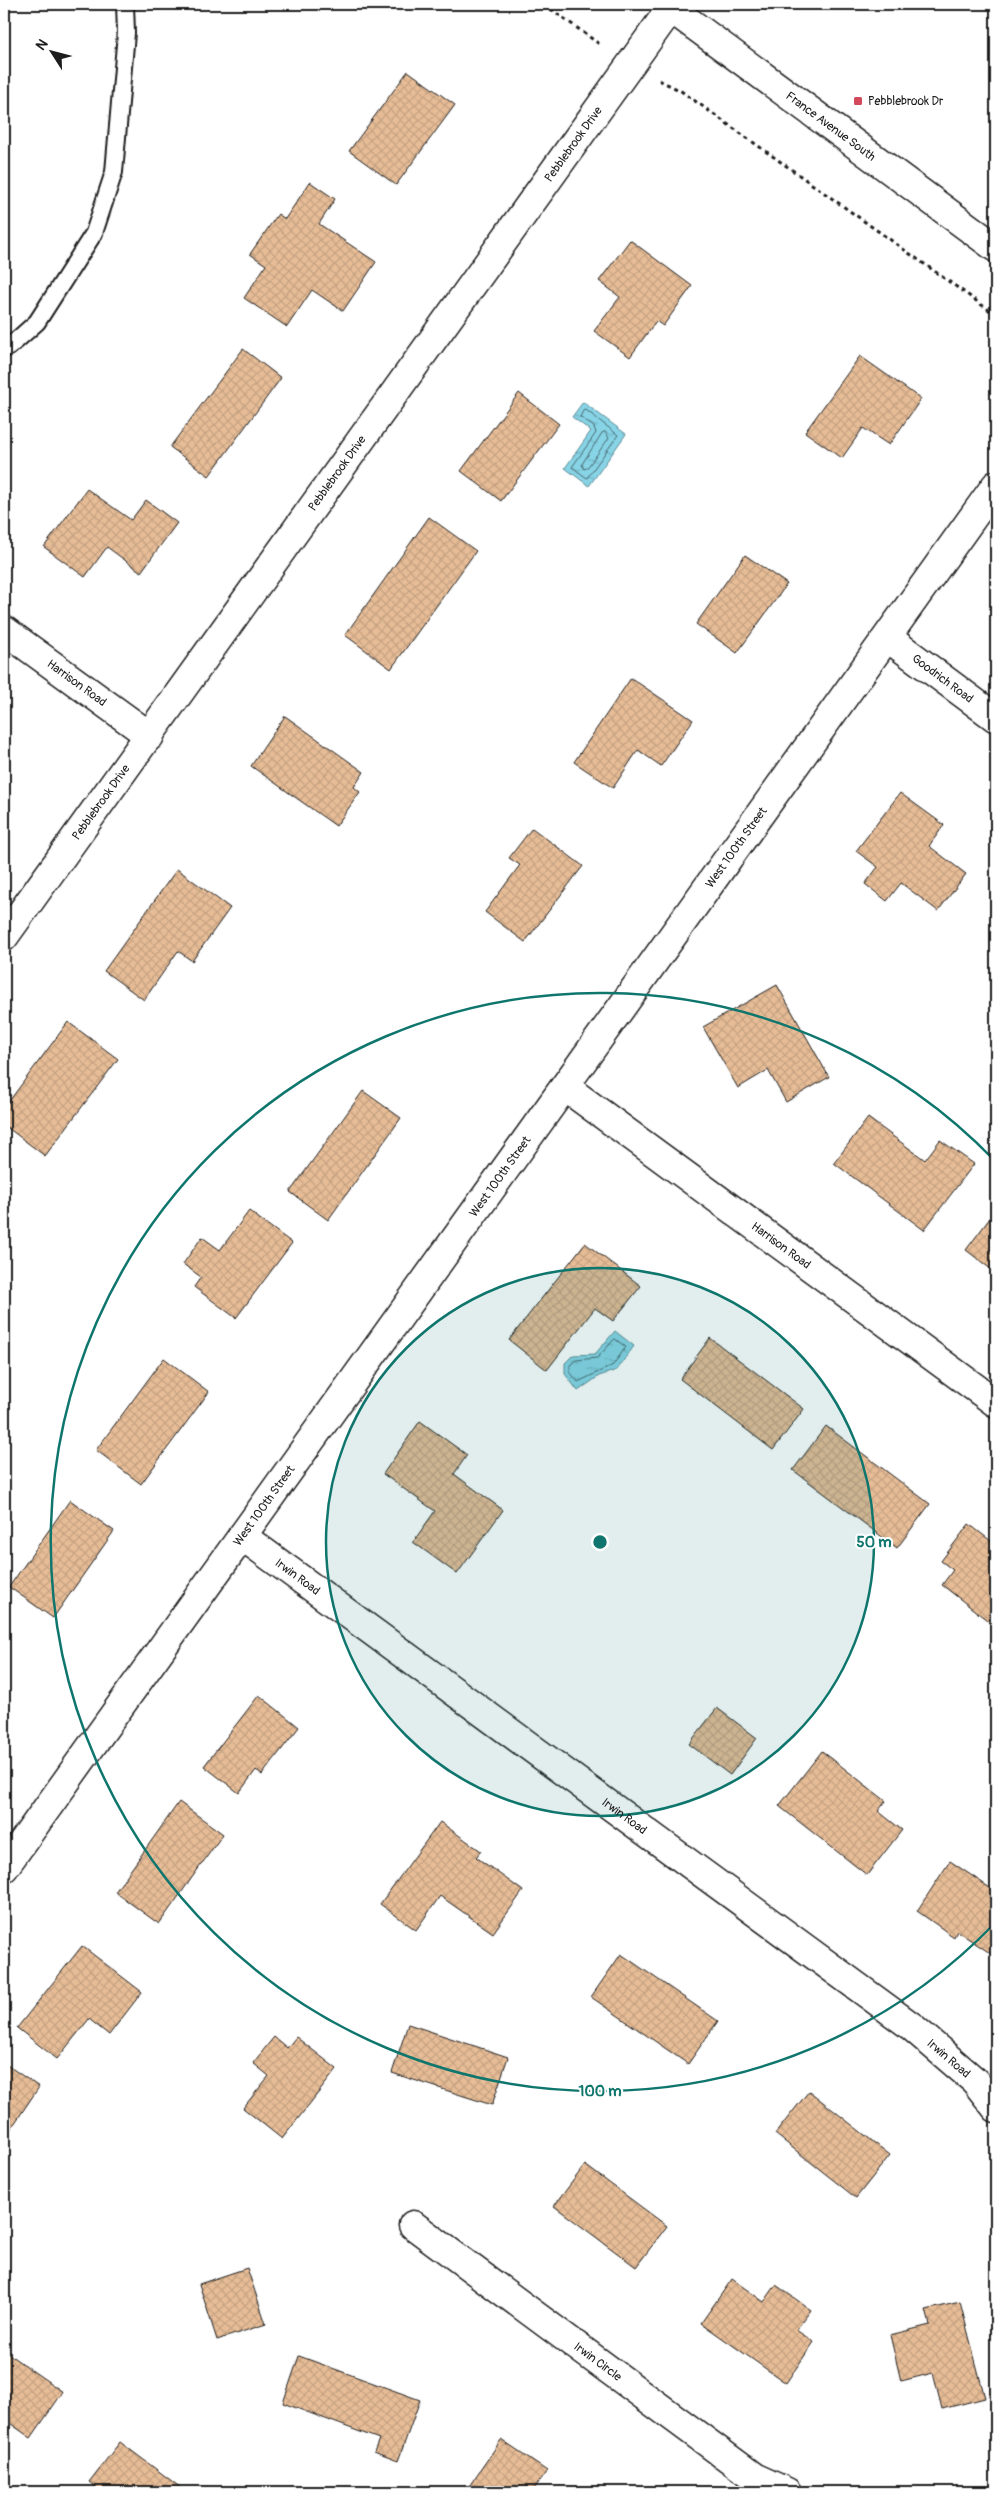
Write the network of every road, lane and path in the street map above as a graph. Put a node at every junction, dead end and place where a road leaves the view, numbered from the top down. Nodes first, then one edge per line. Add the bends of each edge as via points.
1 (125, 4) edge
2 (544, 4) edge
3 (668, 6) edge
4 (629, 66) junction
5 (996, 248) edge
6 (996, 315) edge
7 (4, 349) edge
8 (996, 485) edge
9 (4, 630) edge
10 (888, 638) junction
11 (996, 718) edge
12 (150, 736) junction
13 (4, 937) edge
14 (565, 1087) junction
15 (996, 1403) edge
16 (242, 1536) junction
17 (4, 1868) edge
18 (996, 2108) edge
19 (413, 2225) dead end
20 (787, 2492) edge

1 - 7 lane via 126,34 114,172 94,233 37,322
2 - 4 path
3 - 4 street, Pebblebrook Drive
3 - 5 street, France Avenue South
4 - 6 path via 681,91
4 - 12 street, Pebblebrook Drive
8 - 10 street, West 100th Street
9 - 12 street, Harrison Road
10 - 11 street, Goodrich Road
10 - 14 street, West 100th Street
12 - 13 street, Pebblebrook Drive
14 - 15 street, Harrison Road
14 - 16 street, West 100th Street
16 - 17 street, West 100th Street
16 - 18 street, Irwin Road via 911,2026 975,2081
19 - 20 street, Irwin Circle via 754,2477

